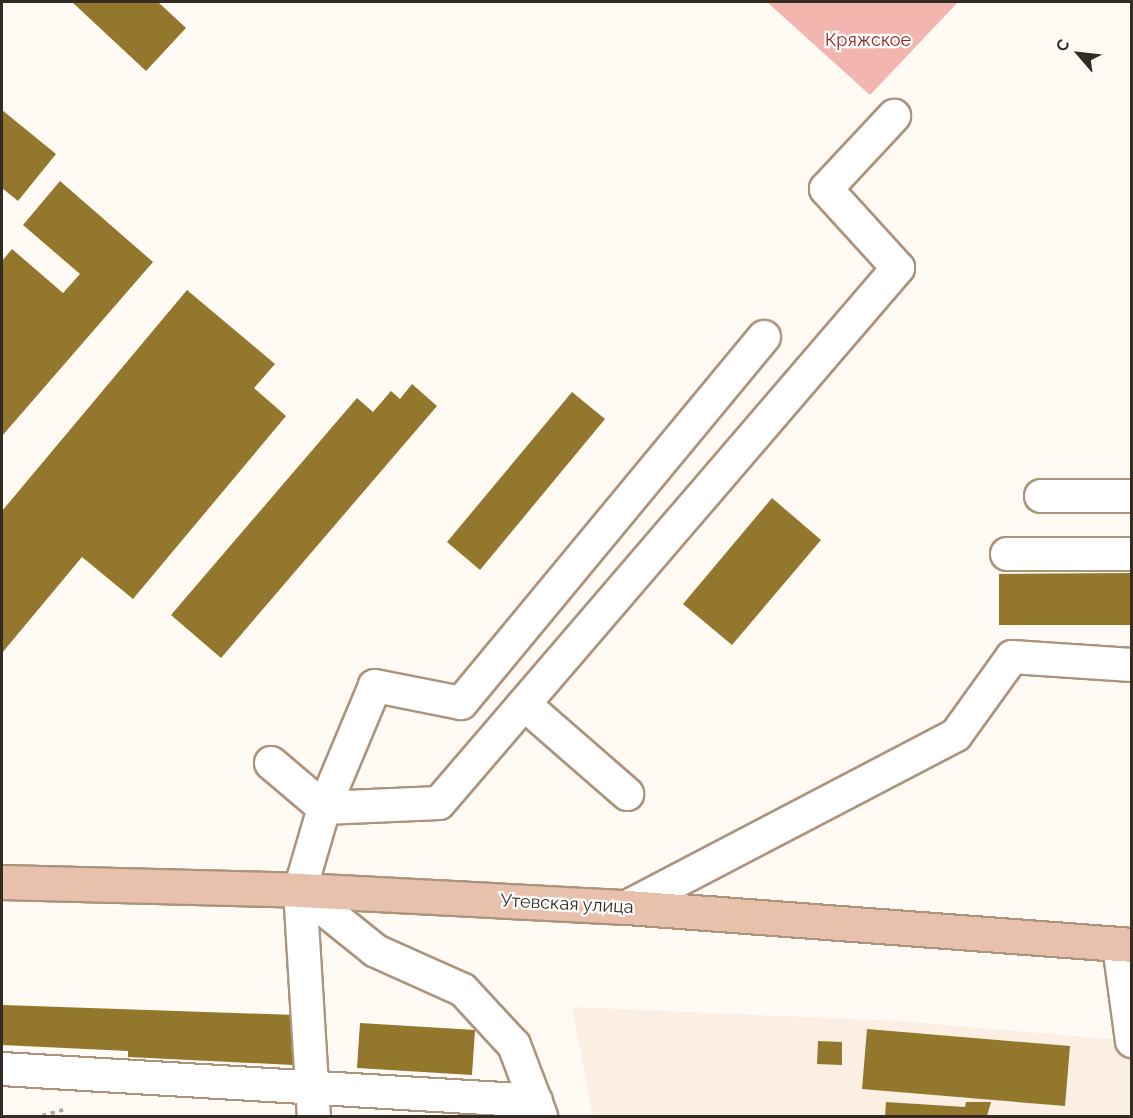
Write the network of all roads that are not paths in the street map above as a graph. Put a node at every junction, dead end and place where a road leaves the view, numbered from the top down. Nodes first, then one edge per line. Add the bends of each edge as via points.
1 (894, 116) dead end
2 (764, 337) dead end
3 (1041, 496) dead end
4 (1131, 496) edge
5 (1007, 554) dead end
6 (1131, 554) edge
7 (1131, 665) edge
8 (524, 704) junction
9 (271, 763) dead end
10 (627, 794) dead end
11 (324, 808) junction
12 (2, 882) edge
13 (300, 890) junction
14 (627, 907) junction
15 (1125, 946) edge
16 (1131, 1041) edge
17 (2, 1069) edge
18 (314, 1102) edge
19 (538, 1109) edge

1 - 8 street via 826,189 898,268
2 - 11 street via 461,704 375,686
3 - 4 street
5 - 6 street
7 - 14 street via 1012,657 956,735
8 - 10 street
8 - 11 street via 440,803
9 - 11 street
11 - 13 street
12 - 13 main road, Утевская улица
13 - 14 main road, Утевская улица
13 - 18 street
13 - 19 street via 376,951 463,990 514,1045
14 - 15 main road, Утевская улица
15 - 16 street
17 - 18 street
18 - 19 street

